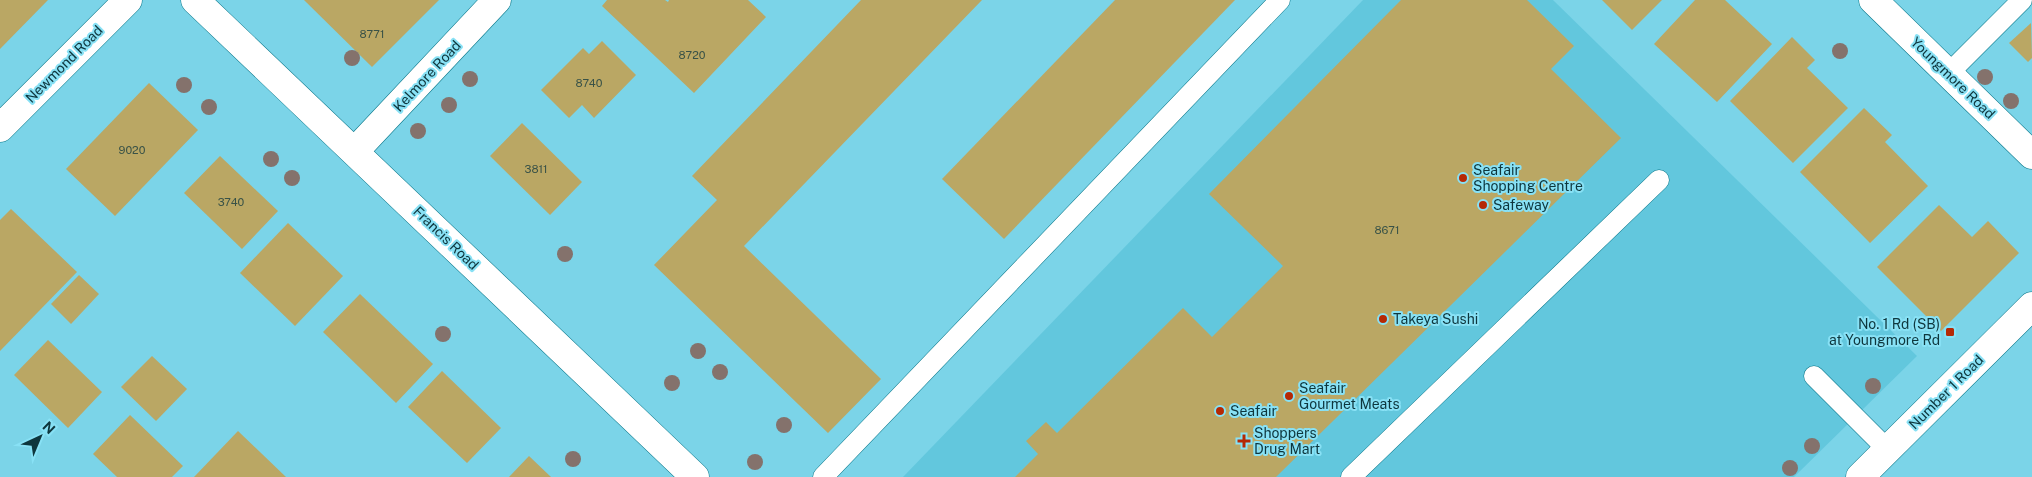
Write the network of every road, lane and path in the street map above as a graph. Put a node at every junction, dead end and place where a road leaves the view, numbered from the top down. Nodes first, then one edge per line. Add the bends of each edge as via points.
1 (128, 0) edge
2 (195, 0) edge
3 (497, 0) edge
4 (1280, 0) edge
5 (1873, 0) edge
6 (2022, 0) edge
7 (1948, 74) junction
8 (0, 128) edge
9 (355, 151) junction
10 (2032, 155) edge
11 (1659, 180) dead end
12 (2032, 306) edge
13 (1814, 376) dead end
14 (1888, 450) junction
15 (695, 477) edge
16 (823, 477) edge
17 (1351, 477) edge
18 (1860, 477) edge

1 - 8 street, Newmond Road
2 - 9 street, Francis Road
3 - 9 street, Kelmore Road
4 - 16 lane
5 - 7 street, Youngmore Road
6 - 7 lane
7 - 10 street, Youngmore Road
9 - 15 street, Francis Road
11 - 17 lane
12 - 14 street, Number 1 Road
13 - 14 lane
14 - 18 street, Number 1 Road

